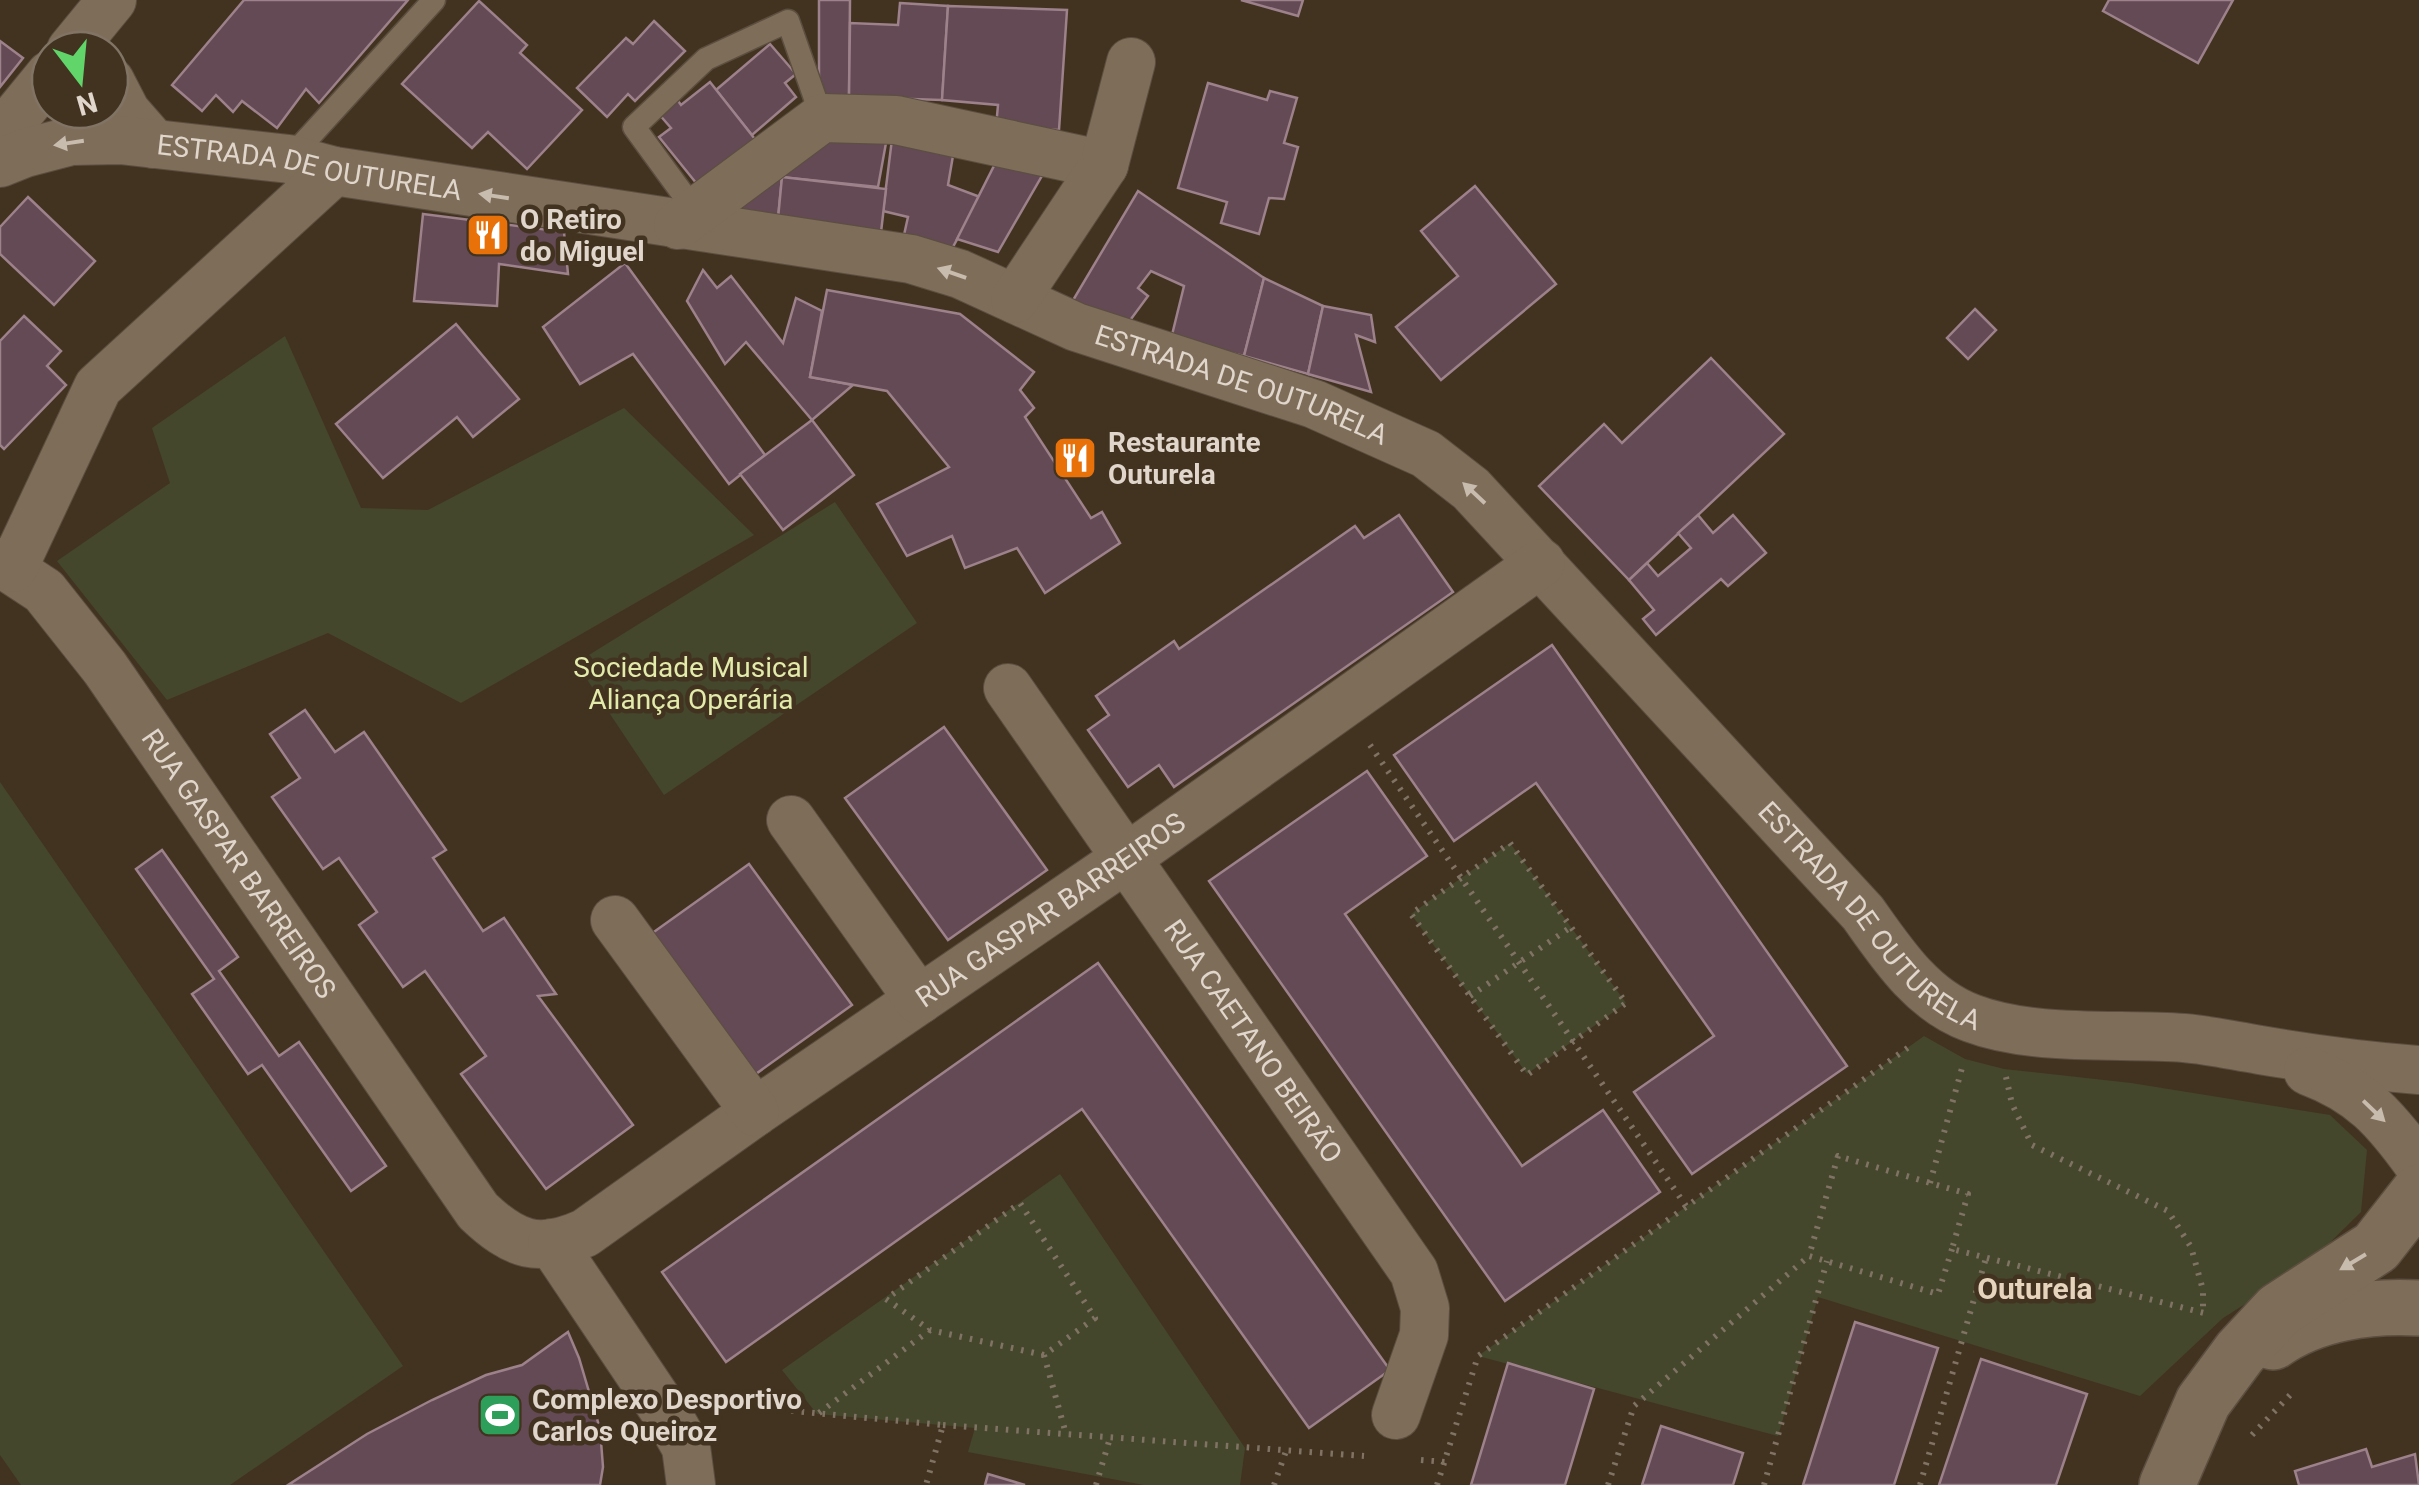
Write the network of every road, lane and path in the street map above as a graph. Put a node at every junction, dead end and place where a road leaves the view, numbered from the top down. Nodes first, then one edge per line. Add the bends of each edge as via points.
1 (434, 0) edge
2 (1131, 62) dead end
3 (30, 100) edge
4 (130, 117) edge
5 (822, 118) junction
6 (0, 136) edge
7 (154, 144) junction
8 (289, 159) junction
9 (0, 163) edge
10 (1104, 165) junction
11 (334, 171) junction
12 (687, 219) junction
13 (1015, 299) junction
14 (1541, 564) junction
15 (6, 565) edge
16 (1008, 688) dead end
17 (1366, 740) dead end
18 (790, 820) dead end
19 (1128, 858) junction
20 (1461, 878) junction
21 (614, 920) dead end
22 (1571, 928) junction
23 (1520, 963) junction
24 (1470, 996) junction
25 (919, 1000) junction
26 (1924, 1036) dead end
27 (1574, 1041) junction
28 (2258, 1050) junction
29 (1965, 1060) dead end
30 (2004, 1069) dead end
31 (2419, 1070) edge
32 (755, 1112) junction
33 (2419, 1165) edge
34 (1930, 1183) junction
35 (2419, 1192) edge
36 (1686, 1206) junction
37 (552, 1244) junction
38 (1952, 1248) junction
39 (1808, 1256) junction
40 (1986, 1258) junction
41 (1828, 1262) junction
42 (2419, 1308) edge
43 (2203, 1313) junction
44 (2213, 1315) dead end
45 (930, 1330) junction
46 (1044, 1354) junction
47 (2296, 1389) dead end
48 (2203, 1402) junction
49 (710, 1404) dead end
50 (817, 1414) junction
51 (944, 1426) junction
52 (1066, 1434) junction
53 (1401, 1437) joint
54 (1110, 1438) junction
55 (2248, 1439) dead end
56 (1286, 1450) junction
57 (1365, 1456) dead end
58 (1445, 1462) junction
59 (691, 1485) edge
60 (926, 1485) edge
61 (1096, 1485) edge
62 (1274, 1485) edge
63 (1437, 1485) edge
64 (1608, 1485) edge
65 (1764, 1485) edge
66 (1920, 1485) edge
67 (2167, 1485) edge

1 - 8 lane
2 - 10 street
3 - 6 street
4 - 7 street
5 - 10 street via 896,120
5 - 12 street
5 - 12 lane via 788,22 706,59 634,127
7 - 8 street, ESTRADA DE OUTURELA
7 -> 9 street, ESTRADA DE OUTURELA via 72,141
8 - 11 street, ESTRADA DE OUTURELA
10 - 13 street
12 -> 11 street, ESTRADA DE OUTURELA
11 - 15 street via 98,387
13 -> 12 street, ESTRADA DE OUTURELA via 911,259
14 -> 13 street, ESTRADA DE OUTURELA via 1470,489 1426,454 1314,404 1076,327
14 - 19 street, RUA GASPAR BARREIROS
14 - 28 street, ESTRADA DE OUTURELA via 1863,913 1897,961 1944,1004 2008,1027 2187,1038
15 - 37 street, RUA GASPAR BARREIROS via 44,591 105,668 478,1211 511,1239
16 - 19 street, RUA CAETANO BEIRÃO
17 - 20 path
18 - 25 street
19 - 25 street, RUA GASPAR BARREIROS
19 - 53 street, RUA CAETANO BEIRÃO via 1414,1272 1425,1308 1424,1335
20 - 22 path via 1510,843
20 - 23 path
20 - 24 path via 1411,914
21 - 32 street
22 - 23 path
22 - 27 path via 1626,1003
23 - 24 path
23 - 27 path
24 - 27 path via 1527,1074
25 - 32 street, RUA GASPAR BARREIROS
26 - 36 path
27 - 36 path
28 - 31 street, ESTRADA DE OUTURELA
28 -> 33 street, ESTRADA DE OUTURELA via 2339,1083 2373,1107
29 - 34 path
30 - 43 path via 2032,1145 2168,1211 2191,1247
32 - 37 street, RUA GASPAR BARREIROS via 585,1233
34 - 38 path via 1968,1194
34 - 39 path via 1838,1156
35 -> 48 street via 2376,1248 2279,1310
36 - 58 path via 1478,1356
37 - 59 street via 670,1419 686,1447
38 - 40 path
38 - 41 path via 1938,1294
39 - 41 path
39 - 64 path via 1634,1406
40 - 43 path
40 - 66 path
41 - 65 path
42 - 48 street via 2335,1315 2288,1332
43 - 44 path
45 - 46 path
45 - 46 path via 886,1298 1020,1202 1095,1318
45 - 50 path
46 - 52 path
47 - 55 path
48 - 67 street
49 - 50 path
50 - 51 path
51 - 52 path
51 - 60 path
52 - 54 path
53 - 58 path
54 - 56 path
54 - 61 path
56 - 57 path
56 - 62 path
58 - 63 path

